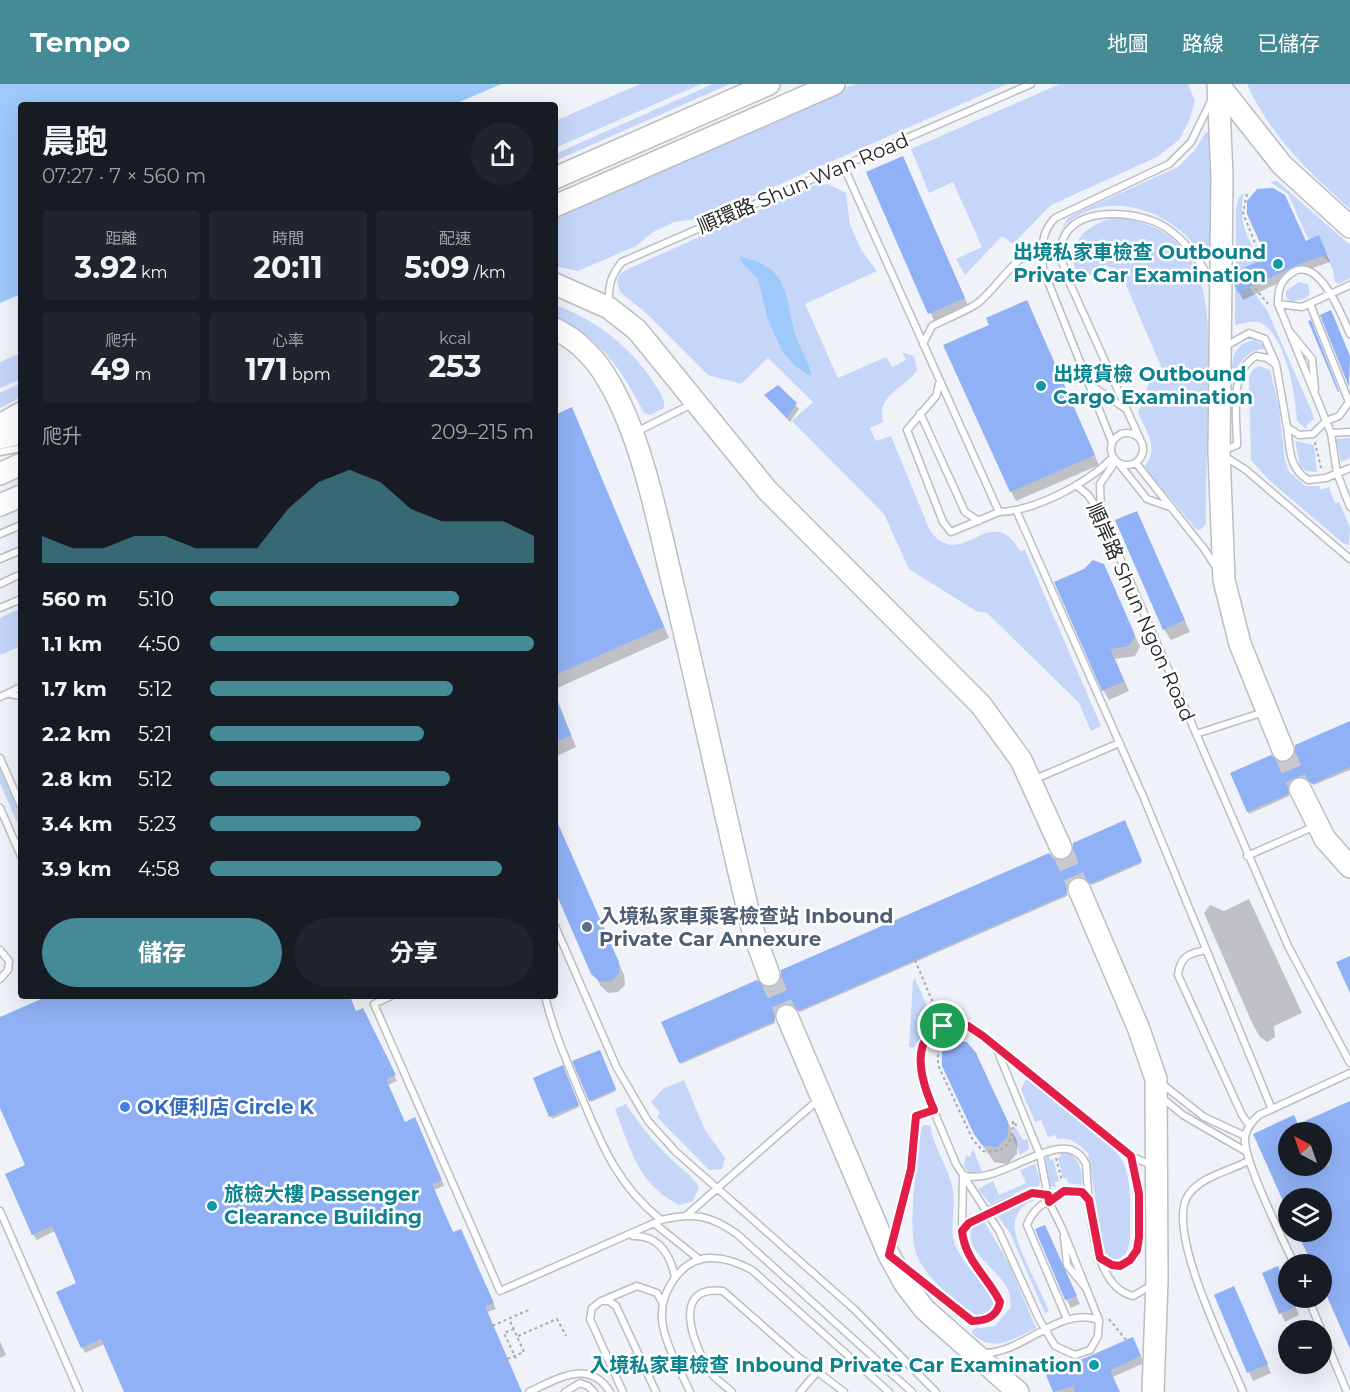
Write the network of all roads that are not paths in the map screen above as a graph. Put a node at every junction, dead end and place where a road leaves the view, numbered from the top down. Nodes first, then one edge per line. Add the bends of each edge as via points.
1 (769, 84) edge
2 (834, 84) edge
3 (1031, 84) edge
4 (1218, 84) edge
5 (843, 165) junction
6 (558, 177) edge
7 (558, 205) edge
8 (1350, 227) edge
9 (1042, 250) junction
10 (1061, 253) junction
11 (558, 285) edge
12 (1350, 285) edge
13 (1331, 294) junction
14 (1220, 297) junction
15 (1278, 304) junction
16 (1310, 304) junction
17 (609, 308) junction
18 (1288, 328) junction
19 (558, 331) edge
20 (1350, 334) edge
21 (923, 344) junction
22 (1219, 354) junction
23 (1276, 364) junction
24 (940, 383) junction
25 (1092, 386) junction
26 (1316, 395) junction
27 (695, 402) junction
28 (1127, 410) junction
29 (921, 413) junction
30 (18, 415) edge
31 (1326, 421) junction
32 (0, 425) edge
33 (1287, 427) junction
34 (1350, 432) edge
35 (1331, 433) junction
36 (18, 434) edge
37 (632, 434) junction
38 (0, 438) edge
39 (1140, 439) junction
40 (1112, 442) junction
41 (18, 449) edge
42 (0, 452) edge
43 (1219, 452) junction
44 (1116, 461) junction
45 (1136, 463) junction
46 (18, 465) edge
47 (1350, 468) edge
48 (1337, 473) junction
49 (0, 474) edge
50 (1076, 485) junction
51 (18, 497) edge
52 (0, 505) edge
53 (1170, 507) junction
54 (1350, 507) edge
55 (999, 512) junction
56 (1017, 512) junction
57 (1101, 514) junction
58 (979, 520) junction
59 (18, 526) edge
60 (0, 534) edge
61 (18, 551) edge
62 (0, 559) edge
63 (1350, 559) edge
64 (18, 575) edge
65 (1224, 580) junction
66 (0, 584) edge
67 (18, 599) edge
68 (0, 608) edge
69 (18, 688) edge
70 (2, 696) edge
71 (18, 696) edge
72 (1266, 711) junction
73 (1196, 734) junction
74 (1118, 744) junction
75 (1283, 750) tunnel mouth
76 (0, 758) edge
77 (1032, 781) junction
78 (1300, 789) tunnel mouth
79 (18, 799) edge
80 (0, 808) edge
81 (1317, 825) junction
82 (1061, 848) tunnel mouth
83 (18, 849) edge
84 (1247, 856) junction
85 (1350, 867) edge
86 (1079, 889) tunnel mouth
87 (558, 935) edge
88 (0, 950) edge
89 (1206, 950) junction
90 (769, 975) tunnel mouth
91 (0, 979) edge
92 (385, 999) edge
93 (546, 999) edge
94 (787, 1016) tunnel mouth
95 (996, 1047) junction
96 (1350, 1063) edge
97 (1350, 1073) edge
98 (1157, 1087) junction
99 (822, 1097) junction
100 (1271, 1107) junction
101 (934, 1110) junction
102 (1250, 1125) junction
103 (1245, 1136) junction
104 (1245, 1151) junction
105 (1040, 1155) junction
106 (1131, 1156) junction
107 (1248, 1161) junction
108 (1157, 1168) junction
109 (963, 1175) junction
110 (717, 1186) junction
111 (1048, 1199) junction
112 (1089, 1200) junction
113 (0, 1211) edge
114 (987, 1212) junction
115 (688, 1214) junction
116 (658, 1222) junction
117 (962, 1231) junction
118 (629, 1236) junction
119 (1290, 1254) edge
120 (889, 1255) junction
121 (1100, 1258) junction
122 (700, 1260) junction
123 (675, 1277) junction
124 (1157, 1280) junction
125 (601, 1301) junction
126 (662, 1302) junction
127 (1312, 1308) edge
128 (1067, 1319) junction
129 (1099, 1320) junction
130 (1046, 1331) junction
131 (973, 1352) junction
132 (639, 1355) junction
133 (612, 1367) junction
134 (818, 1371) junction
135 (79, 1392) edge
136 (529, 1392) edge
137 (565, 1392) edge
138 (594, 1392) edge
139 (610, 1392) edge
140 (623, 1392) edge
141 (656, 1392) edge
142 (690, 1392) edge
143 (732, 1392) edge
144 (800, 1392) edge
145 (844, 1392) edge
146 (889, 1392) edge
147 (912, 1392) edge
148 (936, 1392) edge
149 (1018, 1392) edge
150 (1153, 1392) edge
151 (1243, 1392) edge
152 (1347, 1392) edge

1 - 6 highway
2 - 7 highway
3 - 5 lane, 順環路 Shun Wan Road
4 - 8 highway via 1282,165
4 - 9 lane via 1191,142 1169,164 1055,218 1047,226
4 - 14 highway via 1222,176
5 - 17 lane, 順環路 Shun Wan Road via 622,261 608,286
5 - 21 lane
9 - 10 lane via 1053,248
9 - 21 lane via 1020,258 976,304 932,326
9 - 25 lane via 1043,269 1055,303
10 - 14 lane via 1067,234 1080,220 1099,213 1145,218 1164,226 1187,245
10 - 28 lane via 1067,278
11 - 17 highway
12 - 13 lane
13 - 15 lane via 1322,281 1300,269 1282,281
13 - 16 lane
13 - 20 lane
14 - 22 highway
15 - 16 lane
15 - 18 lane
16 - 31 lane via 1349,402 1340,416
17 - 27 highway via 637,330
18 - 26 lane
18 - 26 lane via 1312,359
19 - 37 highway via 578,344 599,366
21 - 24 lane
22 - 23 lane via 1244,334 1256,333 1265,339
22 - 43 highway
23 - 33 lane
23 - 43 lane via 1256,356 1246,362 1239,374 1237,445
24 - 29 lane via 936,396
24 - 55 lane
25 - 28 lane
25 - 40 lane
26 - 31 lane
27 - 37 lane
27 - 77 highway via 767,490 981,705
28 - 39 lane
29 - 58 lane via 965,513
29 - 58 lane via 907,430 908,439 943,522 951,532
30 - 32 highway
31 - 33 lane via 1318,431 1306,436
31 - 35 lane
33 - 48 lane via 1292,464 1299,474 1316,481
34 - 35 lane
35 - 48 lane
36 - 38 highway
37 - 90 highway via 664,544 750,920
39 - 40 lane via 1125,433
39 - 45 lane via 1143,450
40 - 44 lane
41 - 42 lane
43 - 63 lane via 1246,470
43 - 65 highway
44 - 45 lane
44 - 50 lane
44 - 53 lane via 1147,499
44 - 57 lane via 1100,484
45 - 53 lane
46 - 49 highway
47 - 48 lane
48 - 54 lane
50 - 56 lane, 順岸路 Shun Ngon Road
50 - 57 lane, 順岸路 Shun Ngon Road
51 - 52 highway
53 - 65 lane
55 - 56 lane, 順岸路 Shun Ngon Road
55 - 58 lane
56 - 74 lane
57 - 73 lane, 順岸路 Shun Ngon Road
59 - 60 lane
61 - 62 lane
64 - 66 lane
65 - 72 highway via 1240,644
67 - 68 lane
69 - 70 lane
70 - 71 lane
72 - 73 lane
72 - 75 highway
73 - 84 lane, 順岸路 Shun Ngon Road
74 - 77 lane
74 - 89 lane
76 - 79 lane
77 - 82 highway
78 - 81 highway
80 - 83 lane
81 - 84 lane
81 - 85 highway
84 - 96 lane, 順岸路 Shun Ngon Road via 1288,946
86 - 98 highway via 1142,1036
87 - 110 lane via 633,1099 662,1137
88 - 91 lane via 9,961 8,970
89 - 100 lane
89 - 102 lane via 1188,954 1178,975
92 - 118 lane via 374,1004 500,1291
93 - 116 lane via 555,1035 600,1144
94 - 99 highway
95 - 101 lane via 968,1026 943,1026 926,1041 920,1060 923,1085
95 - 105 lane
95 - 106 lane
97 - 100 lane
98 - 103 lane via 1204,1117
98 - 104 lane via 1183,1115
98 - 108 highway
99 - 110 lane
99 - 120 highway
100 - 102 lane via 1258,1114
101 - 109 lane
101 - 120 lane via 916,1116 911,1169
102 - 103 lane
103 - 104 lane
104 - 107 lane
105 - 109 lane via 986,1177 974,1179
105 - 111 lane
105 - 112 lane via 1064,1147 1082,1156
106 - 108 lane
106 - 121 lane via 1139,1194 1137,1250 1120,1266
107 - 119 lane
107 - 151 lane via 1194,1187 1185,1199 1182,1227 1187,1253
108 - 124 highway
109 - 114 lane
109 - 117 lane
110 - 115 lane
110 - 148 lane via 854,1309
111 - 112 lane via 1064,1191 1082,1192
111 - 114 lane via 1032,1193
111 - 128 lane via 1030,1214 1027,1225
111 - 129 lane
112 - 121 lane
113 - 135 lane
114 - 117 lane
114 - 130 lane
115 - 116 lane
115 - 147 lane via 716,1221 737,1234
116 - 118 lane
116 - 122 lane
117 - 120 lane via 970,1259 1000,1302 999,1310 987,1319 972,1321
118 - 123 lane via 648,1237 660,1244 670,1257
120 - 131 highway via 918,1302
121 - 124 lane via 1109,1280 1124,1293 1133,1296
122 - 123 lane
122 - 146 lane via 729,1260 752,1270
123 - 126 lane
124 - 150 highway
125 - 126 lane via 637,1286 657,1293
125 - 132 lane via 616,1306
125 - 133 lane via 592,1308 590,1319
126 - 142 lane via 663,1329
127 - 152 lane
128 - 129 lane
128 - 130 lane
129 - 130 lane via 1098,1336 1083,1354 1075,1355 1055,1346
130 - 131 lane via 1006,1349
131 - 149 highway
132 - 133 lane
132 - 141 lane
133 - 140 lane
134 - 143 lane via 723,1291 715,1290 697,1298 691,1306 690,1330 712,1374
134 - 144 lane
134 - 145 lane
136 - 139 lane via 581,1372 600,1380
137 - 138 lane via 580,1383

